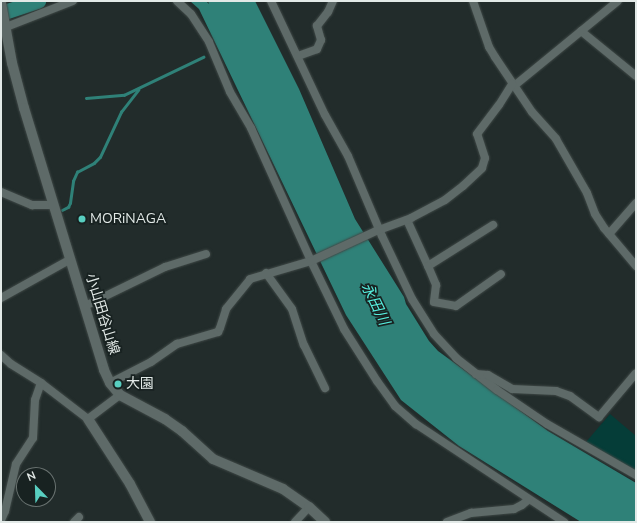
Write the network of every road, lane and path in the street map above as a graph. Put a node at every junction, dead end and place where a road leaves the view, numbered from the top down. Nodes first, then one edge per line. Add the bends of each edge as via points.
1 (73, 1) edge
2 (177, 1) edge
3 (271, 1) edge
4 (333, 1) edge
5 (473, 1) edge
6 (618, 1) edge
7 (1, 3) edge
8 (4, 27) edge
9 (581, 31) junction
10 (298, 56) junction
11 (636, 76) edge
12 (513, 85) junction
13 (1, 192) edge
14 (636, 203) edge
15 (54, 205) junction
16 (407, 220) junction
17 (493, 226) dead end
18 (378, 230) junction
19 (609, 234) junction
20 (206, 254) dead end
21 (71, 260) junction
22 (310, 260) junction
23 (428, 266) junction
24 (636, 266) edge
25 (266, 273) junction
26 (501, 274) dead end
27 (1, 298) edge
28 (85, 306) junction
29 (1, 356) edge
30 (636, 373) edge
31 (476, 374) junction
32 (41, 382) junction
33 (110, 383) junction
34 (325, 388) dead end
35 (120, 395) junction
36 (88, 420) junction
37 (636, 475) edge
38 (528, 500) junction
39 (309, 507) junction
40 (1, 520) edge
41 (150, 522) edge
42 (295, 522) edge
43 (325, 522) edge
44 (447, 522) edge
45 (564, 522) edge

1 - 8 street
2 - 22 street via 192,14 208,42 230,92 251,128
3 - 10 street
4 - 10 street via 317,26 321,40 317,49
5 - 12 street via 489,47
6 - 9 street
7 - 8 main road, 小山田谷山線
8 - 15 main road, 小山田谷山線 via 24,108
9 - 11 street
9 - 12 street
10 - 18 street via 325,115 348,156
12 - 16 street via 477,134 485,158 482,168 445,200
12 - 19 street via 556,139 587,193 595,214
13 - 15 street via 32,205
14 - 19 street
15 - 21 main road, 小山田谷山線
16 - 18 street
16 - 23 street
17 - 23 street
18 - 22 street
18 - 31 street via 422,317 456,358
19 - 24 street
20 - 28 street via 165,267
21 - 27 street
21 - 28 main road, 小山田谷山線
22 - 25 street
22 - 38 street via 344,329 395,406 416,424
23 - 26 street via 436,285 434,302 456,306
25 - 33 street via 250,278 233,298 218,332 178,344 151,362
25 - 34 street via 292,309 304,345
28 - 33 main road, 小山田谷山線
29 - 32 street
30 - 31 street via 599,416 570,396 556,391 512,389 488,375
31 - 37 street via 547,424
32 - 36 street
32 - 40 street via 35,400 33,438 16,464
33 - 35 main road, 小山田谷山線
35 - 36 street
35 - 39 main road, 小山田谷山線 via 170,423 213,459 283,489
36 - 41 main road via 130,484
38 - 44 street via 514,508 471,513
38 - 45 street
39 - 42 street
39 - 43 main road, 小山田谷山線

